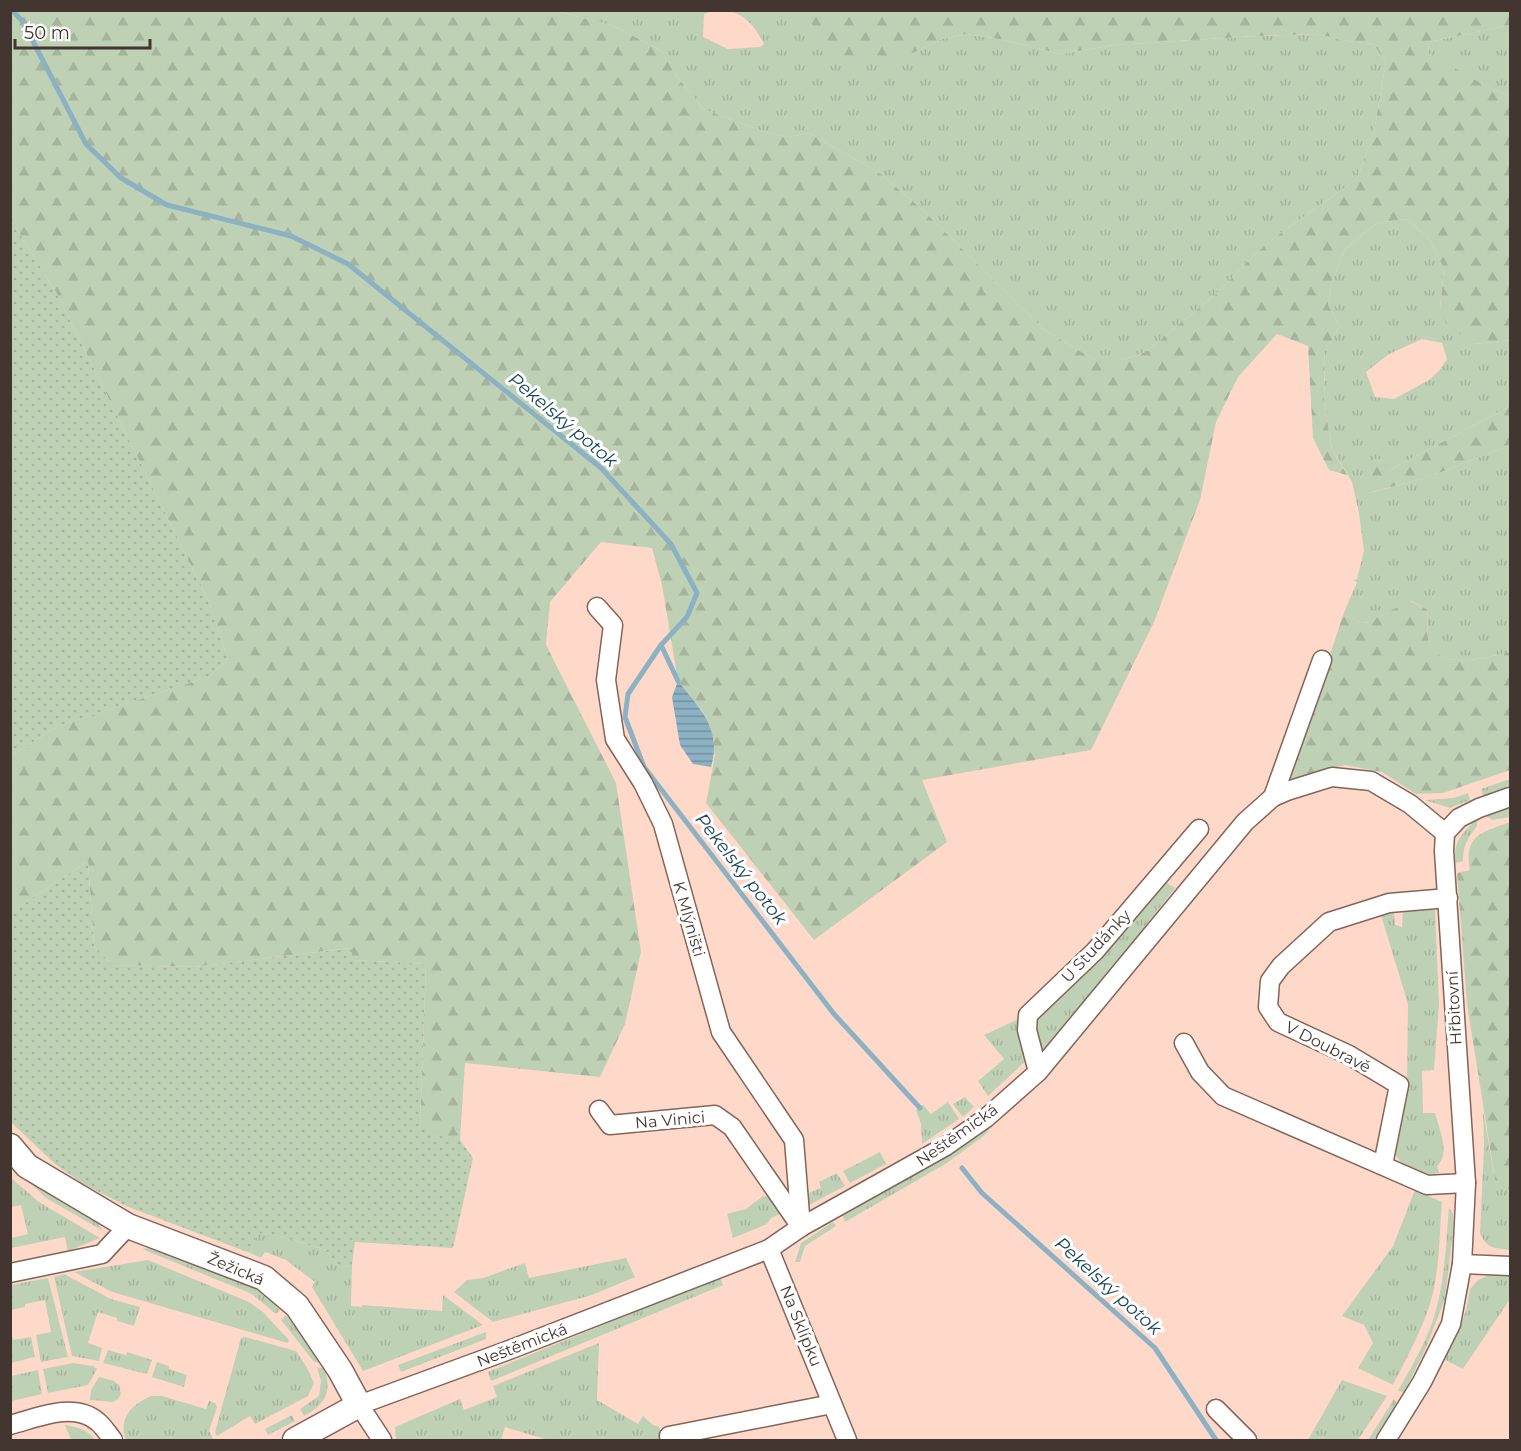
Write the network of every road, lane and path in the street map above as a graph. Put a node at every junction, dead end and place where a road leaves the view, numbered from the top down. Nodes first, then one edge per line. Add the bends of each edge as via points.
1 (597, 607) dead end
2 (1322, 660) dead end
3 (1274, 797) junction
4 (1510, 797) edge
5 (1199, 829) dead end
6 (1445, 833) junction
7 (1448, 898) junction
8 (1184, 1043) dead end
9 (1038, 1072) junction
10 (599, 1110) dead end
11 (10, 1146) edge
12 (1383, 1165) junction
13 (1466, 1183) junction
14 (128, 1226) junction
15 (801, 1227) junction
16 (769, 1249) junction
17 (1462, 1264) junction
18 (1510, 1266) edge
19 (10, 1273) edge
20 (359, 1404) junction
21 (832, 1404) junction
22 (1216, 1409) dead end
23 (10, 1425) edge
24 (113, 1440) edge
25 (295, 1440) edge
26 (382, 1440) edge
27 (670, 1440) edge
28 (846, 1440) edge
29 (1247, 1440) edge
30 (1386, 1440) edge

1 - 15 street, K Mlýništi via 613,626 606,680 615,739 663,824 721,1032 794,1140
2 - 3 street
3 - 6 street, Neštěmická via 1332,777 1371,781 1410,804
3 - 9 street, Neštěmická via 1245,822
4 - 6 street via 1460,818
5 - 9 street, U Studánky via 1095,951 1028,1015 1027,1030
6 - 7 street, Hřbitovní
7 - 12 street, V Doubravě via 1389,903 1329,922 1270,981 1268,1007 1278,1022 1349,1055 1399,1085
7 - 13 street, Hřbitovní
8 - 12 street via 1200,1072 1223,1096
9 - 15 street, Neštěmická via 986,1118 946,1146
10 - 15 street, Na Vinici via 610,1125 715,1115 732,1126
11 - 14 street, Žežická via 27,1166
12 - 13 street via 1427,1185
13 - 17 street, Hřbitovní
14 - 19 street via 102,1254
14 - 20 street, Žežická via 264,1278 297,1306
15 - 16 street, Neštěmická
16 - 20 street, Neštěmická
16 - 21 street, Na Sklípku
17 - 18 street
17 - 30 street, Hřbitovní via 1451,1324 1422,1382
20 - 25 street, Neštěmická
20 - 26 street
21 - 27 street via 669,1436
21 - 28 street, Na Sklípku
22 - 29 street
23 - 24 street via 74,1412 98,1422

